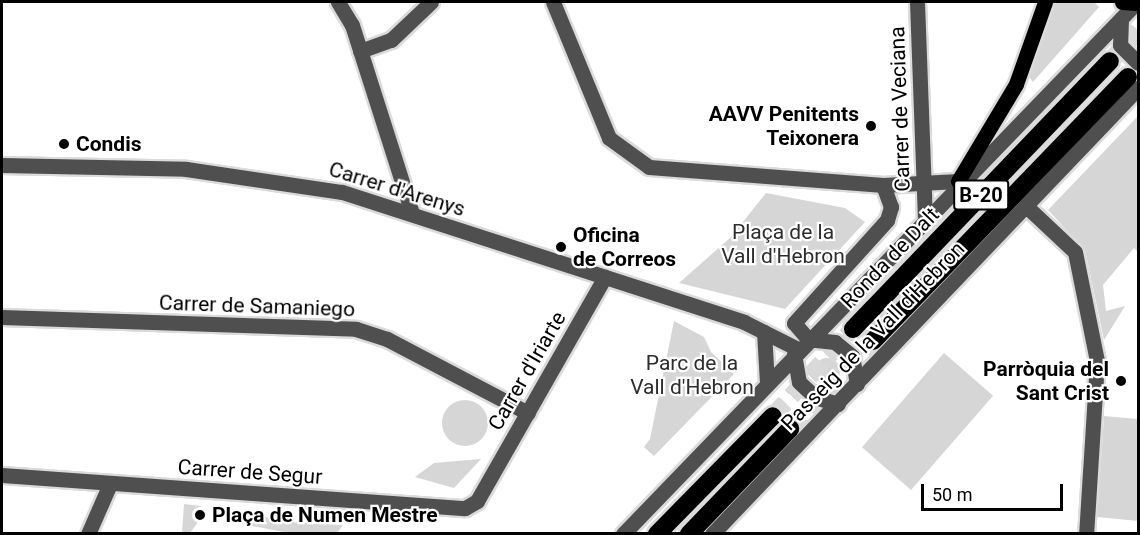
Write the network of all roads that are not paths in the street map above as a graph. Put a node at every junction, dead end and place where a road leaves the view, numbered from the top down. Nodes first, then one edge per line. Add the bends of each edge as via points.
1 (338, 2) edge
2 (431, 2) edge
3 (553, 2) edge
4 (917, 2) edge
5 (1045, 2) edge
6 (1133, 2) edge
7 (1121, 19) junction
8 (360, 51) junction
9 (1110, 61) tunnel mouth
10 (1135, 76) edge
11 (2, 165) edge
12 (958, 181) junction
13 (925, 183) junction
14 (883, 185) junction
15 (1026, 206) junction
16 (412, 213) junction
17 (925, 216) junction
18 (605, 277) junction
19 (2, 318) edge
20 (794, 323) junction
21 (853, 329) tunnel mouth
22 (764, 332) junction
23 (873, 341) tunnel mouth
24 (800, 347) junction
25 (767, 383) junction
26 (857, 384) junction
27 (838, 404) junction
28 (528, 413) junction
29 (773, 416) tunnel mouth
30 (790, 429) tunnel mouth
31 (2, 475) edge
32 (110, 484) junction
33 (486, 486) joint
34 (88, 534) edge
35 (623, 534) edge
36 (657, 534) edge
37 (689, 534) edge
38 (712, 534) edge
39 (1086, 534) edge

1 - 8 street
2 - 8 street via 391,40
3 - 14 street via 609,138 649,168
4 - 13 street, Carrer de Veciana
5 - 12 main road via 1016,84
6 - 7 street, Passeig de la Vall d'Hebron
7 - 10 street via 1120,45
7 - 12 street, Passeig de la Vall d'Hebron
8 - 16 street
9 - 21 highway, Ronda de Dalt / B-20
10 - 15 street, Passeig de la Vall d'Hebron
10 - 23 highway, B-20
11 - 16 street, Carrer d'Arenys via 186,169 264,177
12 - 13 street
12 - 17 street, Passeig de la Vall d'Hebron
13 - 14 street
13 - 17 street, Carrer de Veciana
14 - 20 street via 891,207 887,220
15 - 26 street, Passeig de la Vall d'Hebron
15 - 39 street via 1075,252 1097,361
16 - 18 street, Carrer d'Arenys
17 - 24 street, Passeig de la Vall d'Hebron
18 - 22 street, Carrer d'Arenys
18 - 28 street, Carrer d'Iriarte
19 - 28 street, Carrer de Samaniego via 356,329 387,339
20 - 22 street
20 - 24 street
22 - 24 street, Carrer d'Arenys
22 - 25 street
24 - 25 street, Passeig de la Vall d'Hebron
24 - 26 street via 836,342 852,356
24 - 27 street via 799,382 815,397
25 - 35 street, Passeig de la Vall d'Hebron
26 - 27 street, Passeig de la Vall d'Hebron
27 - 38 street, Passeig de la Vall d'Hebron
28 - 33 street, Carrer d'Iriarte
29 - 36 highway
30 - 37 highway
31 - 32 street, Carrer de Segur
32 - 33 street, Carrer de Segur via 465,508
32 - 34 street

